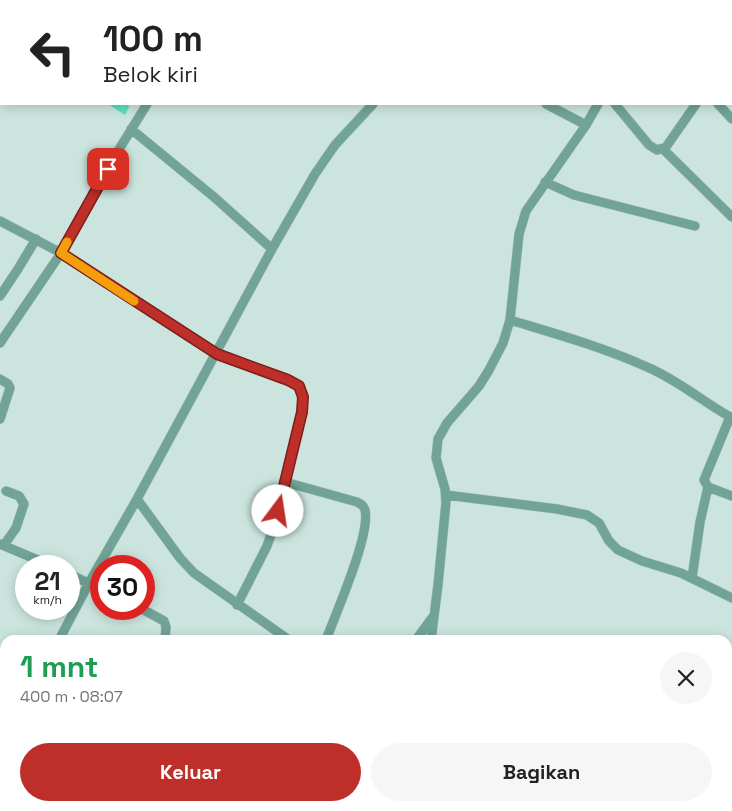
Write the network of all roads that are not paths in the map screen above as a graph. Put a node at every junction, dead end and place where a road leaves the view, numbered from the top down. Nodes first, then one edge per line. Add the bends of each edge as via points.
1 (146, 105) edge
2 (372, 105) edge
3 (548, 105) edge
4 (597, 105) edge
5 (616, 105) edge
6 (695, 105) edge
7 (719, 105) edge
8 (732, 119) edge
9 (586, 125) junction
10 (131, 129) junction
11 (663, 149) junction
12 (545, 182) junction
13 (732, 217) edge
14 (0, 221) edge
15 (695, 226) dead end
16 (36, 239) junction
17 (272, 249) junction
18 (61, 253) junction
19 (3, 285) edge
20 (0, 296) edge
21 (510, 320) junction
22 (0, 343) edge
23 (217, 354) junction
24 (0, 378) edge
25 (731, 418) edge
26 (0, 419) edge
27 (285, 482) junction
28 (708, 487) junction
29 (6, 491) dead end
30 (446, 495) junction
31 (732, 496) edge
32 (137, 499) junction
33 (2, 545) edge
34 (26, 555) edge
35 (692, 578) junction
36 (80, 579) edge
37 (89, 583) junction
38 (732, 598) edge
39 (238, 605) junction
40 (155, 615) edge
41 (433, 616) junction
42 (62, 635) edge
43 (165, 635) edge
44 (282, 635) edge
45 (328, 635) edge
46 (420, 635) edge
47 (431, 635) edge

1 - 10 street
2 - 17 street via 335,144
3 - 9 street
4 - 9 street
5 - 11 street via 650,146
6 - 11 street
7 - 8 street
9 - 12 street
10 - 17 street
10 - 18 street
11 - 13 street
12 - 15 street via 574,195
12 - 21 street via 521,225
14 - 16 street
16 - 18 street
16 - 19 street
17 - 23 street
18 - 22 street
18 - 23 street
19 - 20 street
21 - 25 street via 583,342 648,367
21 - 30 street via 490,370 438,439 436,458
23 - 27 street via 288,380 301,389 302,412
23 - 32 street
24 - 26 street via 10,387
25 - 28 street via 705,475 704,483
27 - 39 street via 267,546
27 - 45 street via 357,502 364,509 361,546
28 - 31 street
28 - 35 street
29 - 33 street via 19,496 24,504 18,522
30 - 35 street via 557,509 594,518 618,550
30 - 41 street
32 - 37 street
32 - 39 street via 187,566
33 - 34 street
35 - 38 street
36 - 37 street
37 - 42 street
39 - 44 street
40 - 43 street via 165,622
41 - 46 street
41 - 47 street

